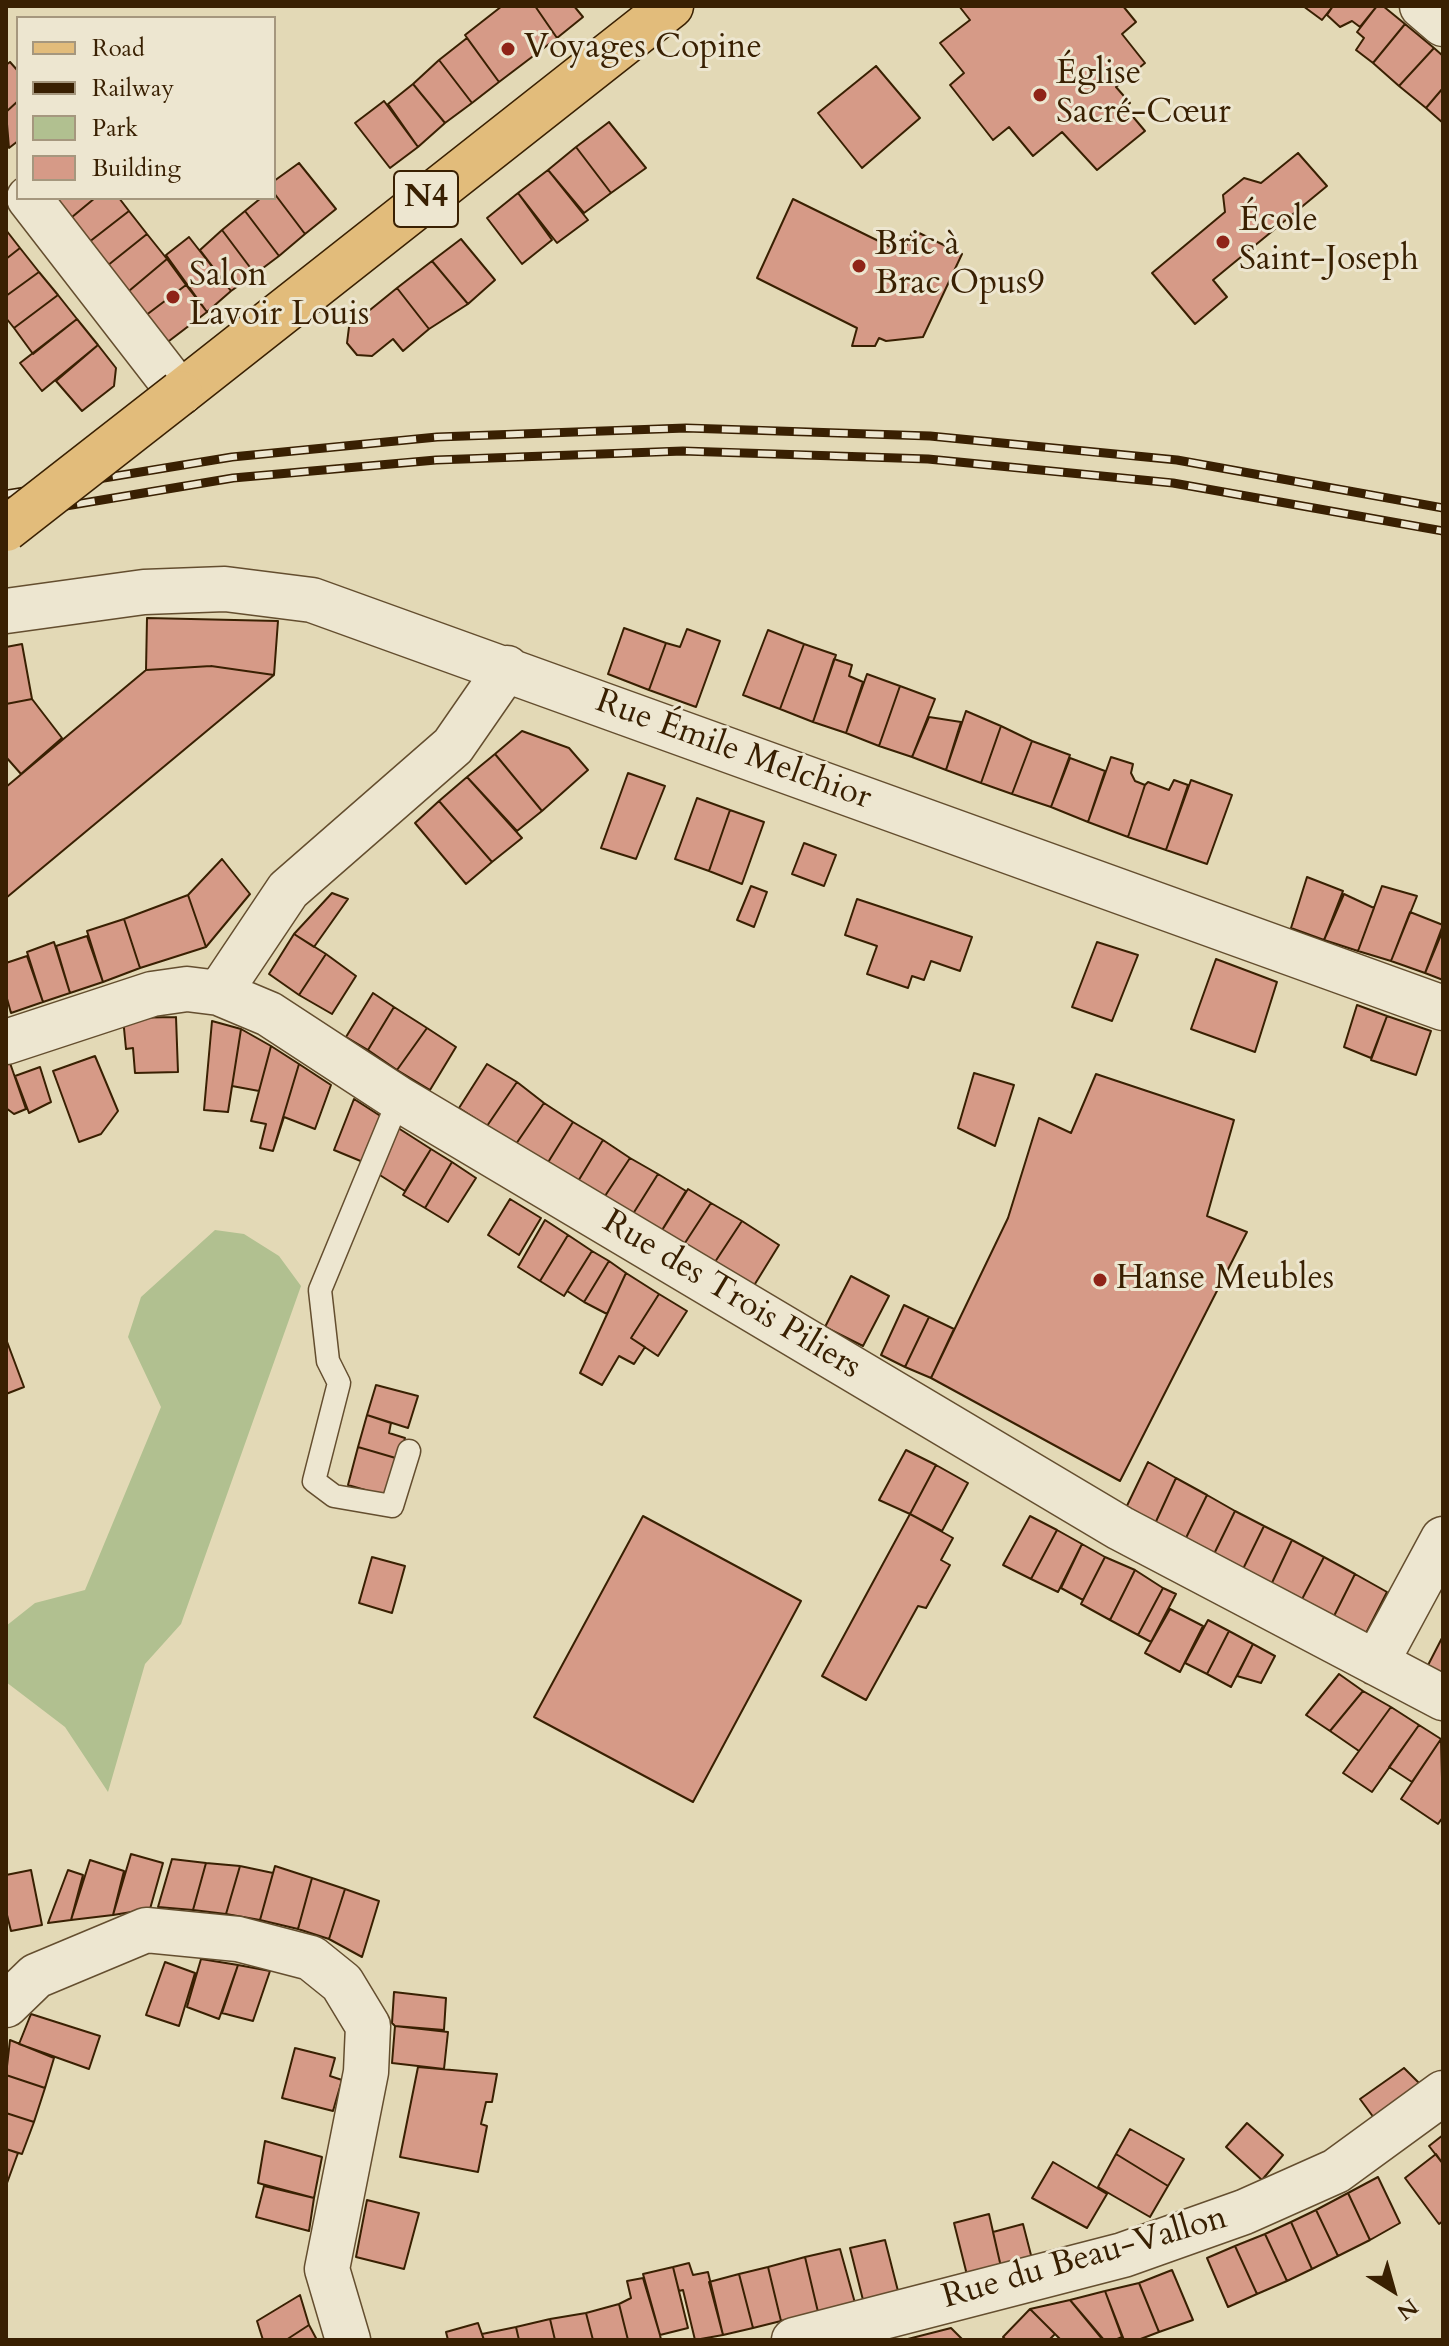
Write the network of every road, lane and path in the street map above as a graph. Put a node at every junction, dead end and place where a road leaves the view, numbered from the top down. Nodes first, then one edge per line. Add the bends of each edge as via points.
1 (671, 6) edge
2 (1422, 6) edge
3 (1443, 24) edge
4 (31, 200) edge
5 (180, 393) junction
6 (6, 529) edge
7 (6, 611) edge
8 (507, 668) junction
9 (219, 993) junction
10 (1443, 1008) edge
11 (6, 1042) edge
12 (399, 1099) junction
13 (409, 1451) dead end
14 (1443, 1539) edge
15 (1376, 1663) junction
16 (1443, 1698) edge
17 (6, 2005) edge
18 (1443, 2093) edge
19 (348, 2340) edge
20 (794, 2340) edge

1 - 5 main road, N4
2 - 3 street
4 - 5 street
5 - 6 main road, N4, bridge
7 - 8 street, Rue Émile Melchior via 144,592 225,589 312,600
8 - 9 street via 453,746 288,890
8 - 10 street, Rue Émile Melchior
9 - 11 street, Rue des Trois Piliers via 187,989 152,994
9 - 12 street, Rue des Trois Piliers via 269,1014
12 - 13 lane via 320,1290 328,1361 339,1383 314,1481 334,1496 392,1506
12 - 15 street, Rue des Trois Piliers via 1120,1528
14 - 15 street
15 - 16 street, Rue des Trois Piliers
17 - 19 street via 36,1976 146,1930 238,1939 311,1958 342,1983 368,2026 366,2072 327,2269
18 - 20 street, Rue du Beau-Vallon via 1336,2171 1244,2212 1123,2255

